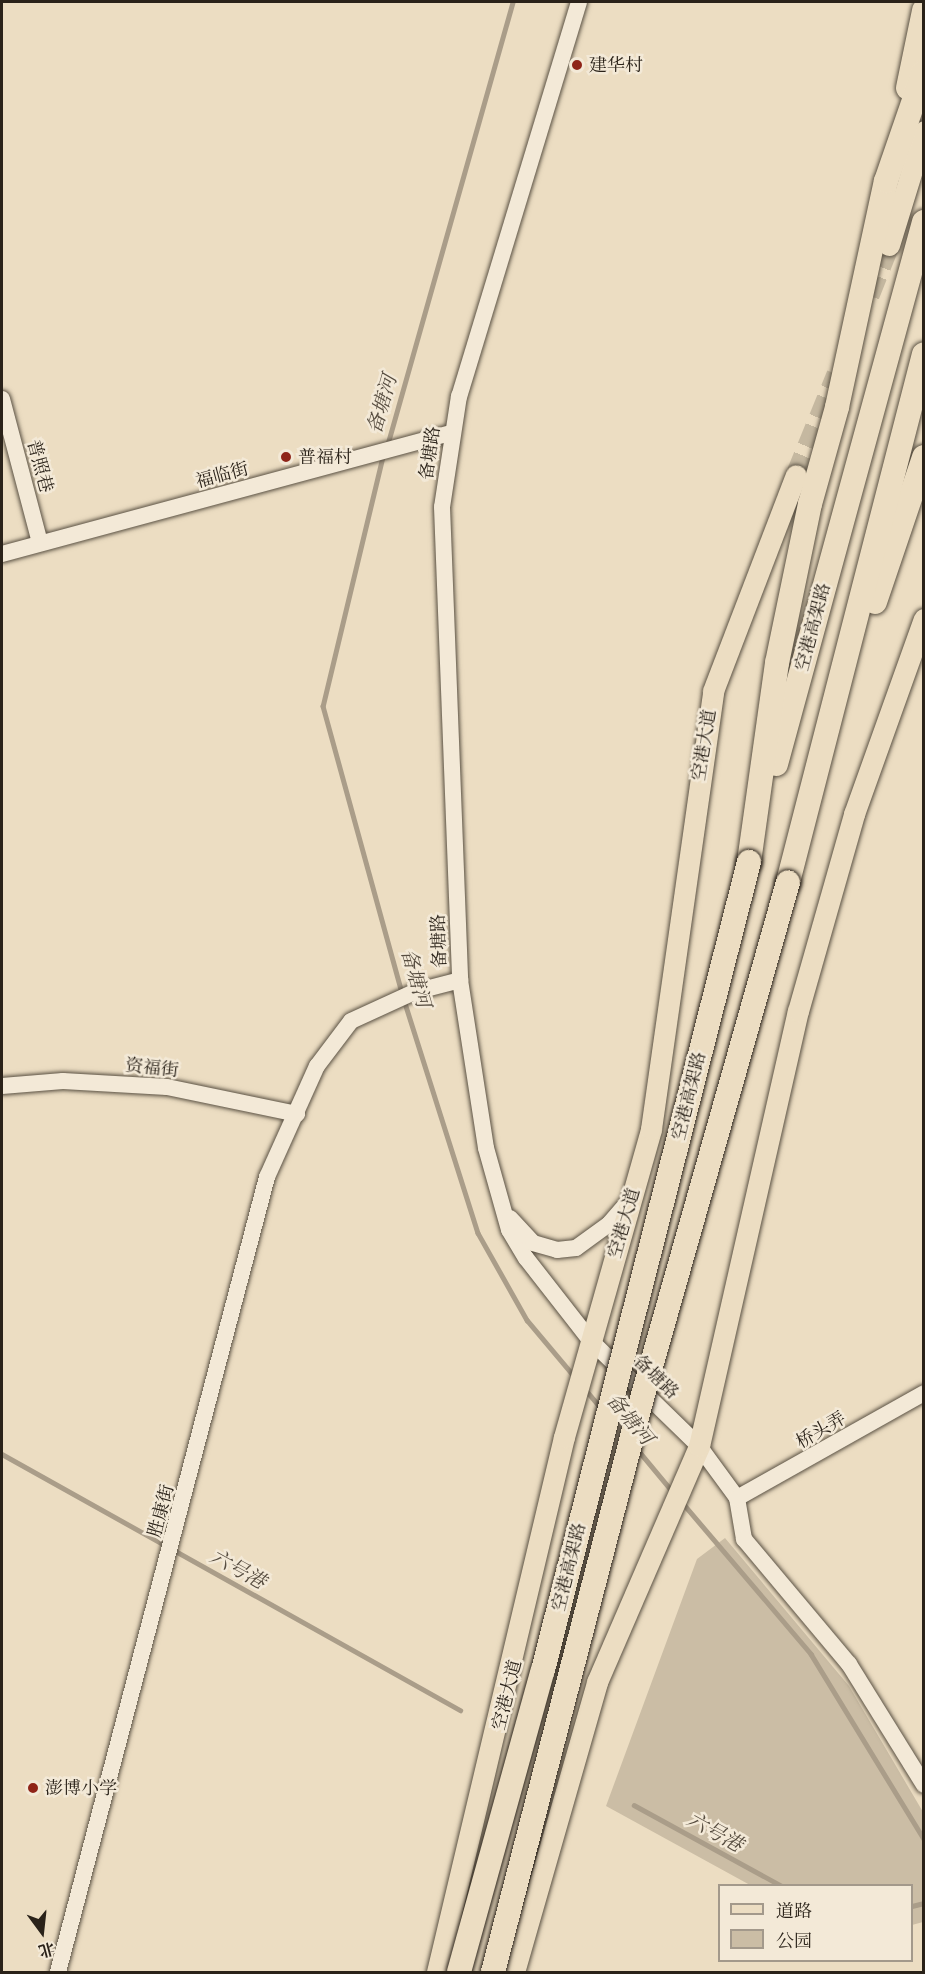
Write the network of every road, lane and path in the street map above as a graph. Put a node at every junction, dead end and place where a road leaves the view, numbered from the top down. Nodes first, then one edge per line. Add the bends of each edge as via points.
1 (576, 2) edge
2 (924, 11) edge
3 (924, 71) edge
4 (924, 131) edge
5 (886, 182) junction
6 (924, 222) edge
7 (889, 245) tunnel mouth
8 (924, 354) edge
9 (2, 399) edge
10 (452, 433) junction
11 (924, 457) edge
12 (796, 475) tunnel mouth
13 (40, 543) junction
14 (2, 554) edge
15 (924, 619) edge
16 (749, 862) junction
17 (788, 882) junction
18 (460, 980) junction
19 (2, 1086) edge
20 (297, 1114) junction
21 (631, 1198) junction
22 (500, 1201) junction
23 (590, 1340) junction
24 (924, 1393) edge
25 (699, 1446) junction
26 (737, 1498) junction
27 (924, 1785) edge
28 (58, 1972) edge
29 (437, 1972) edge
30 (459, 1972) edge
31 (493, 1972) edge
32 (514, 1972) edge

1 - 10 street, 备塘路
2 - 5 highway
3 - 5 highway
4 - 7 main road
5 - 16 highway via 790,595
6 - 16 highway, 空港高架路
8 - 17 highway, 空港高架路
9 - 13 street, 普照巷
10 - 13 street, 福临街
10 - 18 street, 备塘路 via 442,507
11 - 17 highway
12 - 21 main road, 空港大道 via 713,691 651,1129
13 - 14 street, 福临街
15 - 25 main road via 854,814 798,1011
16 - 30 highway, 空港高架路, bridge via 546,1658
17 - 31 highway, 空港高架路, bridge via 642,1402
18 - 20 street, 胜康街 via 414,992 351,1021 317,1066
18 - 22 street, 备塘路 via 486,1148
19 - 20 street, 资福街 via 63,1081 167,1087
20 - 28 street, 胜康街 via 267,1178
21 - 22 street via 593,1238 556,1250 533,1243
21 - 23 main road, 空港大道
22 - 23 street, 备塘路 via 526,1258
23 - 25 street, 备塘路
23 - 29 main road, 空港大道
24 - 26 street, 桥头弄
25 - 26 street, 备塘路
25 - 32 main road via 597,1682
26 - 27 street, 备塘路 via 744,1539 849,1664

